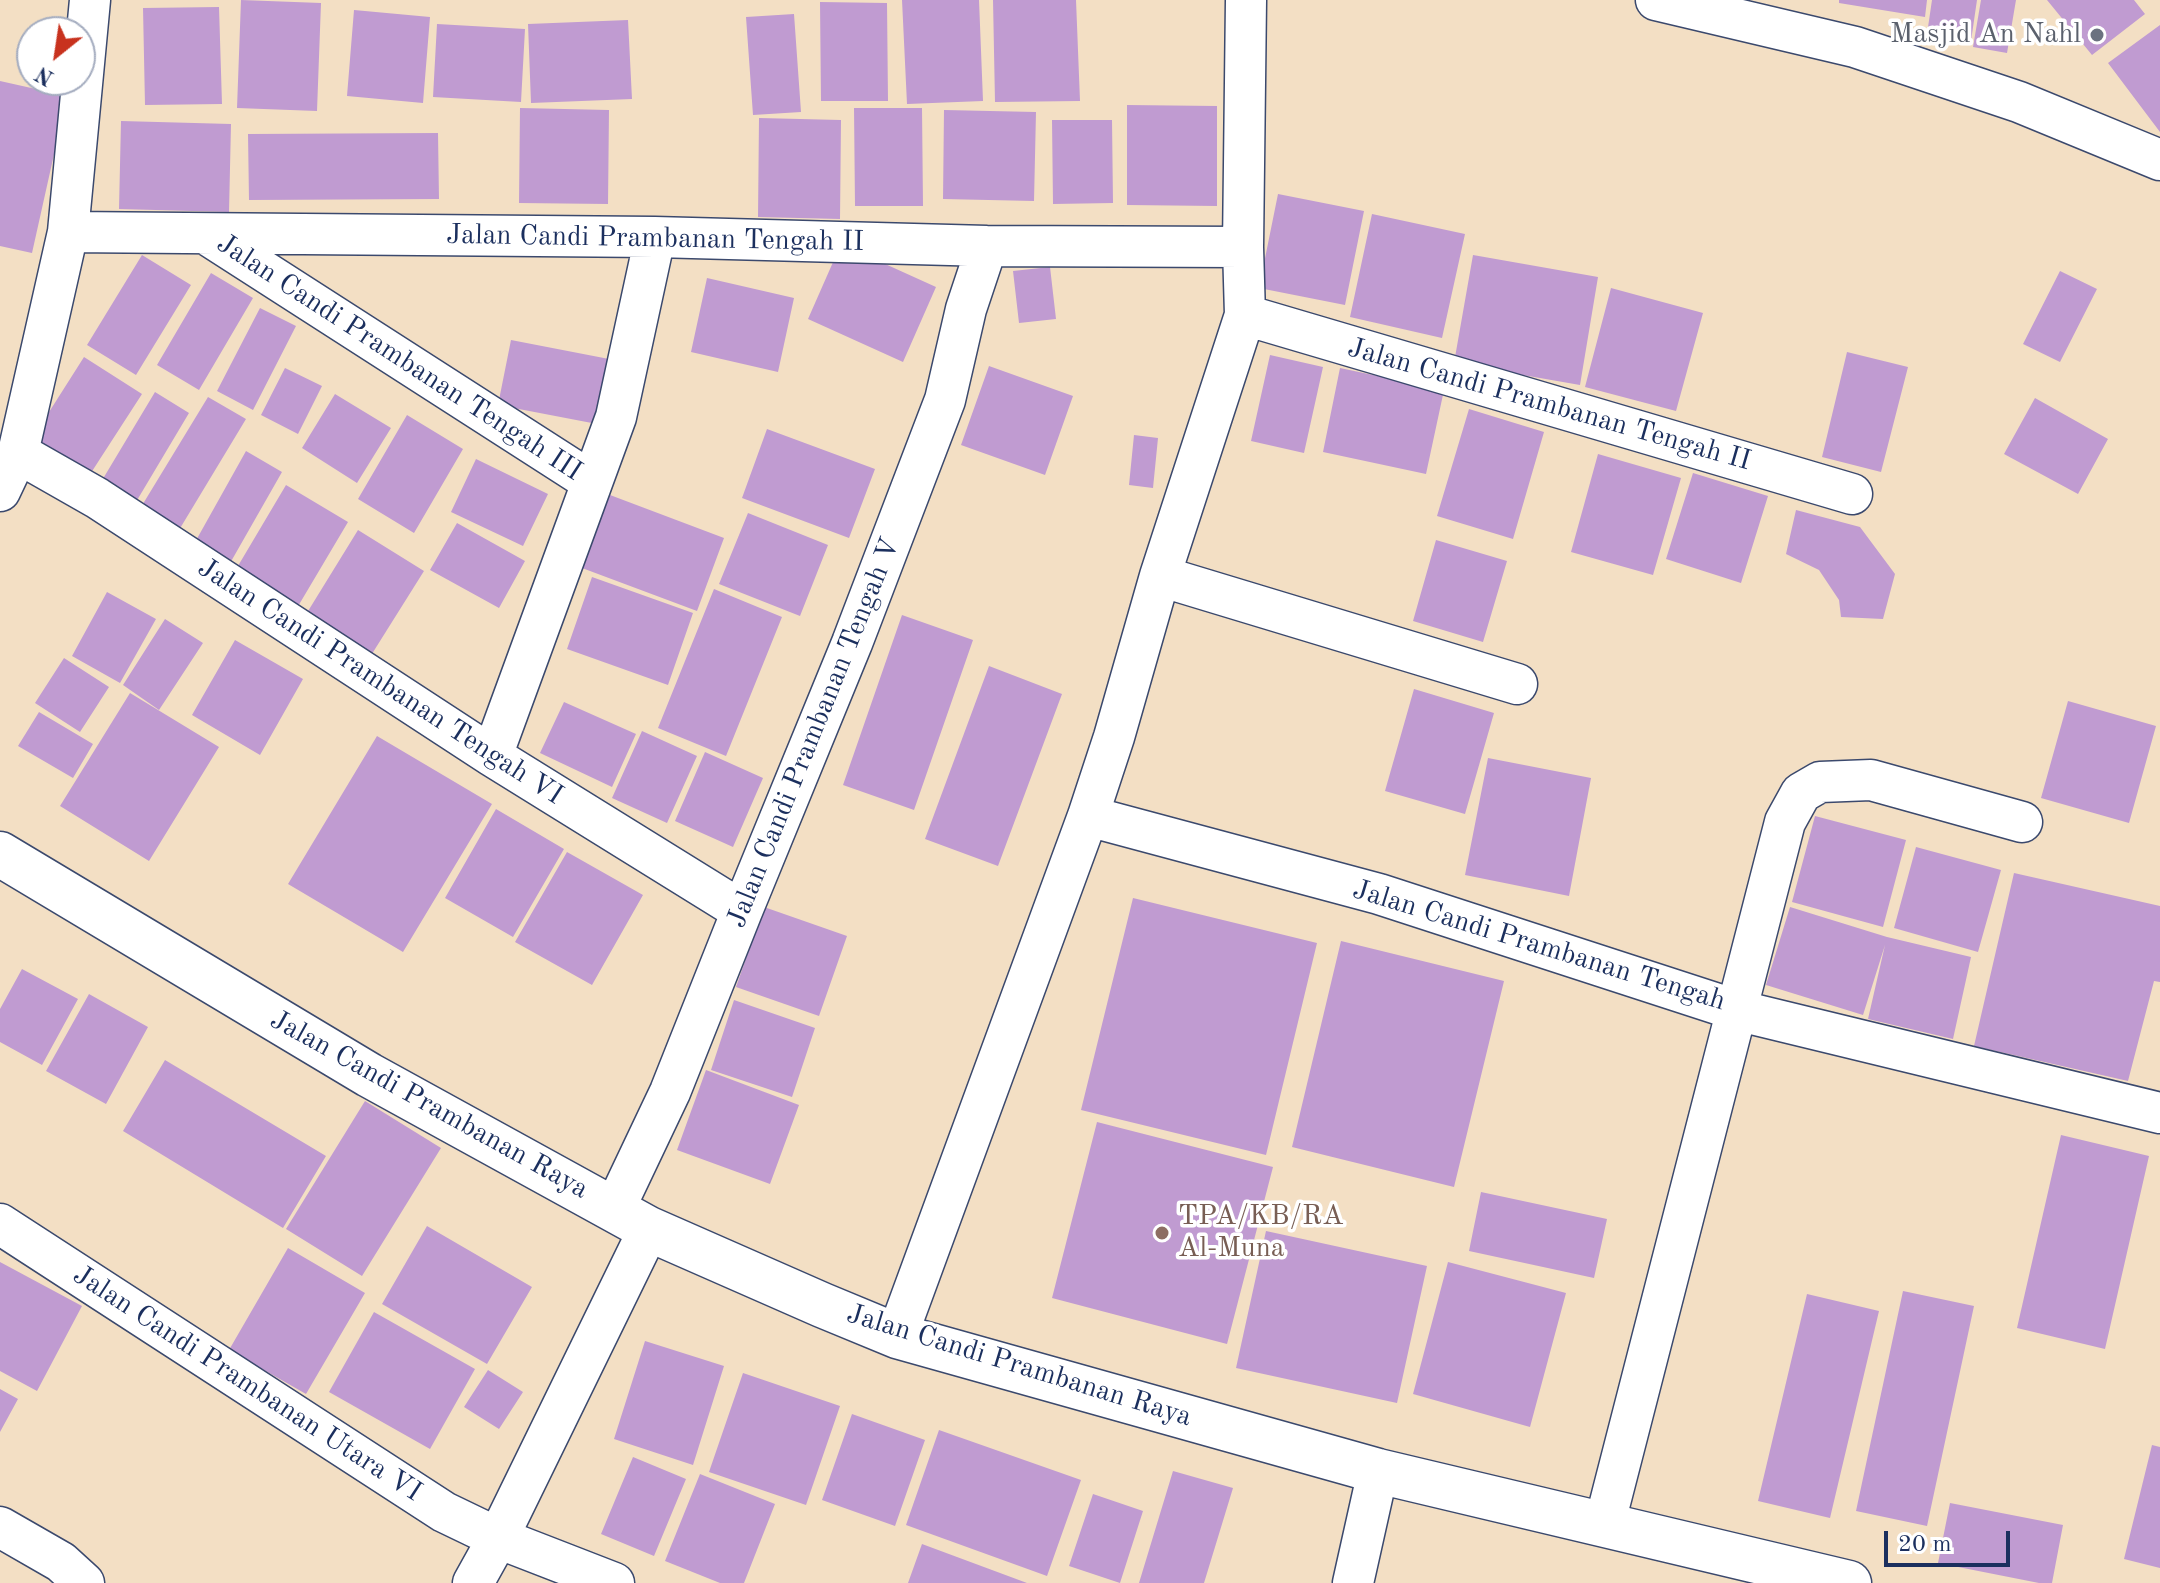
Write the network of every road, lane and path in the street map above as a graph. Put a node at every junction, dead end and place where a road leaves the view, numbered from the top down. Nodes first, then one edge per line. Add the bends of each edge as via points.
1 (1246, 0) edge
2 (1656, 0) edge
3 (89, 1) edge
4 (2160, 160) edge
5 (68, 232) junction
6 (206, 234) junction
7 (655, 237) junction
8 (987, 246) junction
9 (1243, 247) junction
10 (1245, 315) junction
11 (18, 453) junction
12 (592, 482) junction
13 (0, 491) edge
14 (1852, 494) dead end
15 (1160, 576) junction
16 (1517, 684) dead end
17 (492, 756) junction
18 (1088, 816) junction
19 (2022, 822) dead end
20 (0, 854) edge
21 (742, 911) junction
22 (1736, 1010) junction
23 (2160, 1113) edge
24 (632, 1219) junction
25 (0, 1224) edge
26 (897, 1336) junction
27 (1378, 1471) junction
28 (1604, 1526) junction
29 (0, 1527) edge
30 (498, 1538) junction
31 (84, 1583) edge
32 (473, 1583) edge
33 (614, 1583) edge
34 (1353, 1583) edge
35 (1849, 1583) edge

1 - 9 street
2 - 4 street via 1855,47 2019,102
3 - 5 street
5 - 6 street, Jalan Candi Prambanan Tengah II
5 - 11 street
6 - 7 street, Jalan Candi Prambanan Tengah II
6 - 12 street, Jalan Candi Prambanan Tengah III
7 - 8 street, Jalan Candi Prambanan Tengah II
7 - 12 street via 616,417
8 - 9 street, Jalan Candi Prambanan Tengah II
8 - 21 street, Jalan Candi Prambanan Tengah V via 945,400
9 - 10 street
10 - 14 street, Jalan Candi Prambanan Tengah II
10 - 15 street
11 - 13 street
11 - 17 street, Jalan Candi Prambanan Tengah VI via 97,498
12 - 17 street
15 - 16 street
15 - 18 street
17 - 21 street, Jalan Candi Prambanan Tengah VI
18 - 22 street, Jalan Candi Prambanan Tengah via 1379,894
18 - 26 street
19 - 22 street, Jalan Candi Prambanan Tengah via 1871,780 1820,782 1801,793 1785,822
20 - 24 street, Jalan Candi Prambanan Raya via 369,1075
21 - 24 street, Jalan Candi Prambanan Tengah V via 670,1092
22 - 23 street
22 - 28 street
24 - 26 street, Jalan Candi Prambanan Raya
24 - 30 street, Jalan Candi Prambanan Tengah V
25 - 30 street, Jalan Candi Prambanan Utara VI via 444,1512
26 - 27 street, Jalan Candi Prambanan Raya
27 - 28 street, Jalan Candi Prambanan Raya
27 - 34 street
28 - 35 street, Jalan Candi Prambanan Raya
29 - 31 street via 61,1562
30 - 32 street, Jalan Candi Prambanan Tengah V
30 - 33 street, Jalan Candi Prambanan Utara VI

